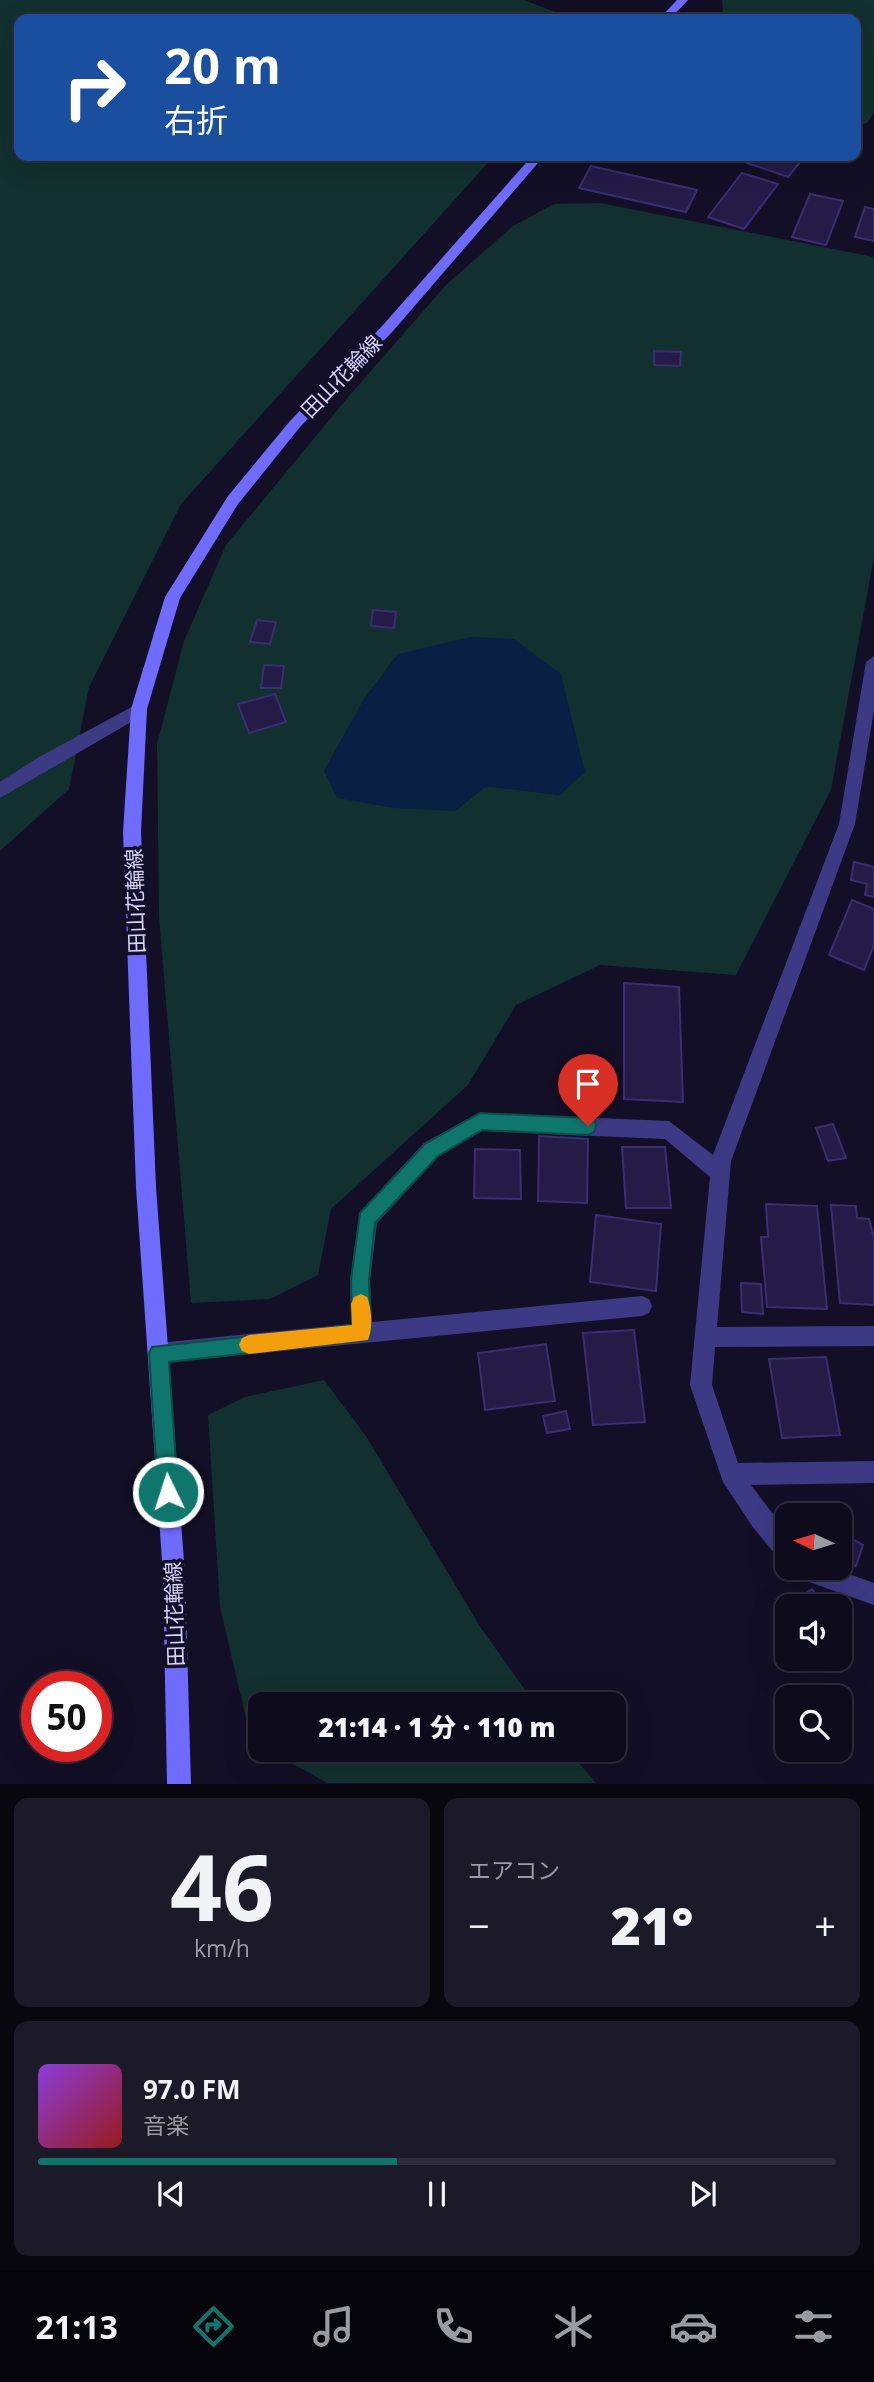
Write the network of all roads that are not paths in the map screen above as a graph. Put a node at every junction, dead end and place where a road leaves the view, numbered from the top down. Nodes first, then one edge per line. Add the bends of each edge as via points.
1 (683, 0) edge
2 (669, 14) edge
3 (534, 161) edge
4 (874, 662) edge
5 (139, 709) junction
6 (0, 791) edge
7 (720, 1173) junction
8 (642, 1306) dead end
9 (362, 1334) junction
10 (874, 1336) edge
11 (705, 1337) junction
12 (158, 1353) junction
13 (874, 1472) edge
14 (731, 1474) junction
15 (775, 1536) edge
16 (834, 1580) edge
17 (874, 1594) edge
18 (178, 1783) edge

1 - 2 main road
3 - 5 main road, 田山花輪線 via 388,328 295,424 233,500 173,597
4 - 7 street via 846,824
5 - 6 street
5 - 12 main road, 田山花輪線 via 132,832 146,1187
7 - 9 street via 668,1130 480,1122 431,1150 367,1219 360,1280
7 - 11 street
8 - 9 street
9 - 12 street
10 - 11 street
11 - 14 street via 701,1385
12 - 18 main road, 田山花輪線 via 174,1575
13 - 14 street
14 - 15 street
16 - 17 street

